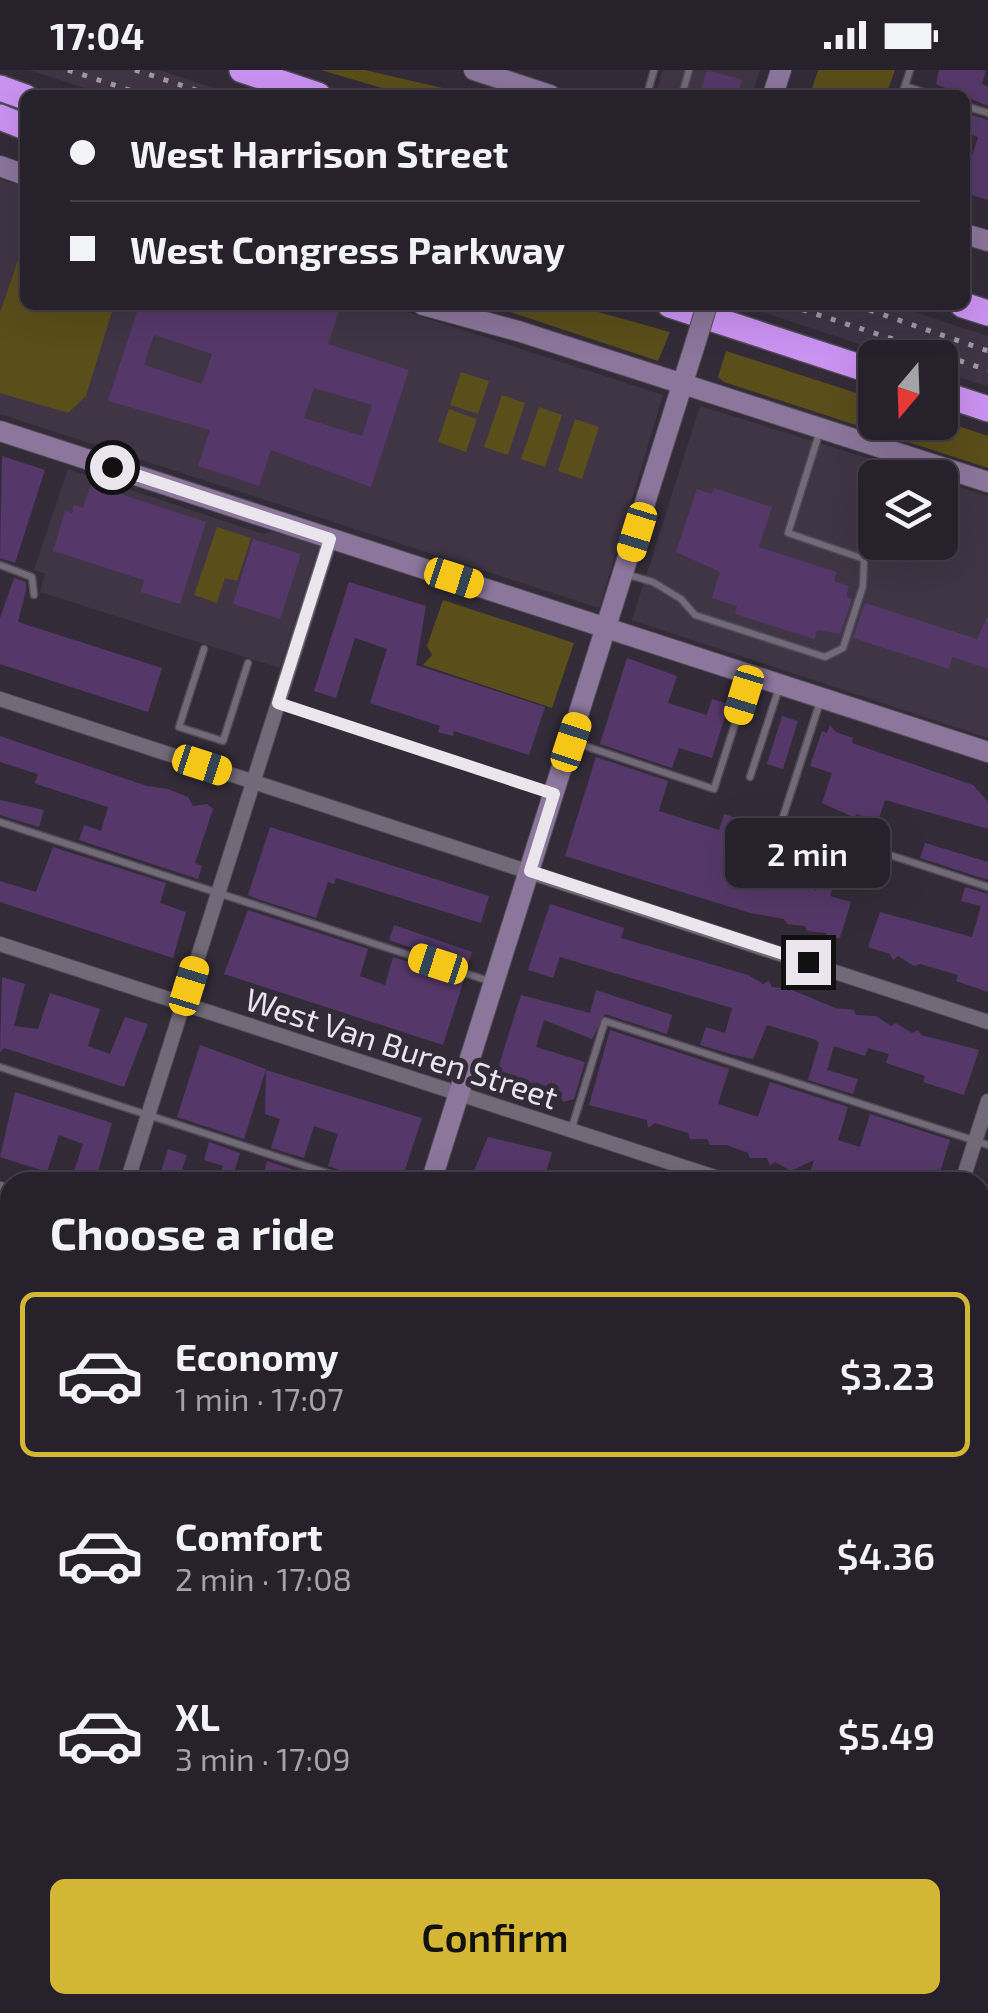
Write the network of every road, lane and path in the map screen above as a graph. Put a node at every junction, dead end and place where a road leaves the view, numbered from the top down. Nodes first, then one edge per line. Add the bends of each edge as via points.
1 (242, 70) edge
2 (474, 70) edge
3 (303, 90) edge
4 (535, 90) edge
5 (439, 310) edge
6 (685, 310) edge
7 (706, 310) edge
8 (858, 366) edge
9 (683, 384) junction
10 (958, 399) edge
11 (988, 409) edge
12 (821, 428) junction
13 (0, 431) edge
14 (988, 482) edge
15 (330, 539) junction
16 (0, 565) edge
17 (624, 573) junction
18 (34, 594) dead end
19 (608, 627) junction
20 (204, 649) dead end
21 (248, 663) dead end
22 (750, 674) junction
23 (780, 684) junction
24 (822, 698) junction
25 (0, 699) edge
26 (278, 703) junction
27 (571, 742) junction
28 (988, 752) edge
29 (750, 777) dead end
30 (254, 782) junction
31 (554, 794) junction
32 (0, 822) edge
33 (530, 871) junction
34 (988, 887) edge
35 (219, 893) junction
36 (0, 944) edge
37 (494, 982) junction
38 (183, 1004) junction
39 (988, 1022) edge
40 (0, 1068) edge
41 (459, 1094) junction
42 (988, 1101) edge
43 (148, 1116) junction
44 (571, 1131) junction
45 (982, 1143) edge
46 (130, 1172) edge
47 (324, 1172) edge
48 (434, 1172) edge
49 (699, 1172) edge
50 (967, 1172) edge

1 - 3 highway
2 - 4 street
5 - 9 street
6 - 8 highway
7 - 9 street, bridge
9 - 12 street
9 - 17 street
10 - 11 highway
12 - 14 street
12 - 17 lane via 788,532 864,559 863,586 843,648 825,657 718,624 654,582
13 - 15 street
15 - 19 street
15 - 26 street
16 - 18 lane via 32,578
17 - 19 street
19 - 22 street
19 - 27 street
20 - 21 lane via 180,727 194,732 223,740
22 - 23 street
22 - 27 lane via 714,788
23 - 24 street
23 - 29 lane
24 - 28 street
24 - 34 lane via 782,820
25 - 30 street
26 - 30 street
26 - 31 lane
27 - 31 street
30 - 33 street
30 - 35 street
31 - 33 street
32 - 35 lane
33 - 37 street
33 - 39 street
35 - 37 lane
35 - 38 street
36 - 38 street, West Van Buren Street
37 - 41 street
38 - 41 street, West Van Buren Street
38 - 43 street
40 - 43 lane
41 - 44 street, West Van Buren Street
41 - 48 street
42 - 45 street
43 - 46 street
43 - 47 lane
44 - 45 lane via 605,1021
44 - 49 street, West Van Buren Street
45 - 50 street

